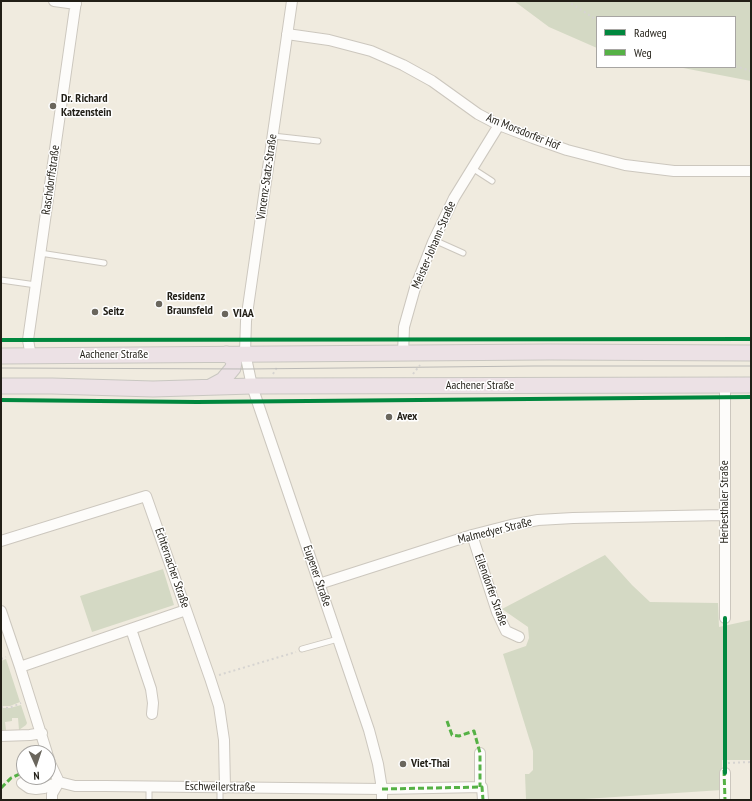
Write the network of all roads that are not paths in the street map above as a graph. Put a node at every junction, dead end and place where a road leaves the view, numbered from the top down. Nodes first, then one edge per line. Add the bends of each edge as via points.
1 (54, 1) edge
2 (292, 1) edge
3 (76, 3) edge
4 (287, 34) junction
5 (499, 124) junction
6 (273, 136) junction
7 (318, 141) dead end
8 (472, 168) junction
9 (751, 171) edge
10 (492, 181) dead end
11 (434, 240) junction
12 (40, 253) junction
13 (463, 253) dead end
14 (104, 263) dead end
15 (1, 280) edge
16 (36, 285) junction
17 (751, 353) edge
18 (226, 354) junction
19 (245, 354) junction
20 (409, 354) junction
21 (1, 356) edge
22 (35, 356) junction
23 (751, 385) edge
24 (1, 386) edge
25 (252, 386) junction
26 (725, 386) junction
27 (209, 387) junction
28 (724, 516) junction
29 (472, 535) junction
30 (1, 541) edge
31 (319, 584) junction
32 (186, 610) junction
33 (1, 611) edge
34 (725, 618) dead end
35 (130, 629) junction
36 (519, 637) dead end
37 (338, 639) junction
38 (302, 649) road end
39 (20, 666) junction
40 (152, 714) dead end
41 (42, 732) junction
42 (1, 736) edge
43 (45, 745) edge
44 (480, 753) dead end
45 (724, 768) road end
46 (56, 775) edge
47 (59, 782) junction
48 (56, 783) edge
49 (25, 785) edge
50 (52, 785) edge
51 (149, 786) junction
52 (480, 787) junction
53 (222, 788) junction
54 (382, 789) junction
55 (52, 800) edge
56 (149, 800) edge
57 (220, 800) edge
58 (382, 800) edge
59 (483, 800) edge
60 (725, 800) edge

1 - 3 street
2 - 4 street, Vincenz-Statz-Straße
3 - 12 street, Raschdorffstraße
4 - 5 street, Am Morsdorfer Hof via 329,40 377,53 432,81 478,114
4 - 6 street, Vincenz-Statz-Straße
5 - 8 street, Meister-Johann-Straße
5 - 9 street, Am Morsdorfer Hof via 566,150 626,165 674,171
6 - 7 lane
6 - 19 street, Vincenz-Statz-Straße via 246,321
8 - 10 lane
8 - 11 street, Meister-Johann-Straße
11 - 13 lane
11 - 20 street, Meister-Johann-Straße via 415,288 404,327
12 - 14 lane
12 - 16 street, Raschdorffstraße
15 - 16 lane
16 - 22 street, Raschdorffstraße via 28,340 30,351
17 - 20 main road, Aachener Straße
18 - 19 main road, Aachener Straße
18 - 22 main road, Aachener Straße
18 - 27 main road, Aachener Straße via 234,362 233,368 223,380
19 - 20 main road, Aachener Straße
19 - 25 street, Eupener Straße
21 - 22 main road, Aachener Straße
23 - 26 main road, Aachener Straße
24 - 27 main road, Aachener Straße via 153,389
25 - 26 main road, Aachener Straße
25 - 27 main road, Aachener Straße
25 - 31 street, Eupener Straße
26 - 28 street, Herbesthaler Straße
28 - 29 street, Malmedyer Straße via 538,520
28 - 34 street, Herbesthaler Straße
29 - 31 street, Malmedyer Straße
29 - 36 street, Eilendorfer Straße via 497,612 506,631
30 - 32 street, Echternacher Straße via 146,496
31 - 37 street, Eupener Straße
32 - 35 street
32 - 53 street, Echternacher Straße via 219,706 224,740
33 - 39 street
35 - 39 street
35 - 40 street via 151,689
37 - 38 lane
37 - 54 street, Eupener Straße via 369,730
39 - 41 street
41 - 42 street
41 - 43 street
44 - 52 street
45 - 60 street
46 - 47 street
47 - 48 street
47 - 51 street, Eschweilerstraße via 75,786
47 - 55 street via 52,794
49 - 50 street via 36,789
51 - 53 street, Eschweilerstraße
51 - 56 lane
52 - 54 street, Eschweilerstraße
52 - 59 street
53 - 54 street, Eschweilerstraße
53 - 57 lane
54 - 58 street, Eupener Straße

